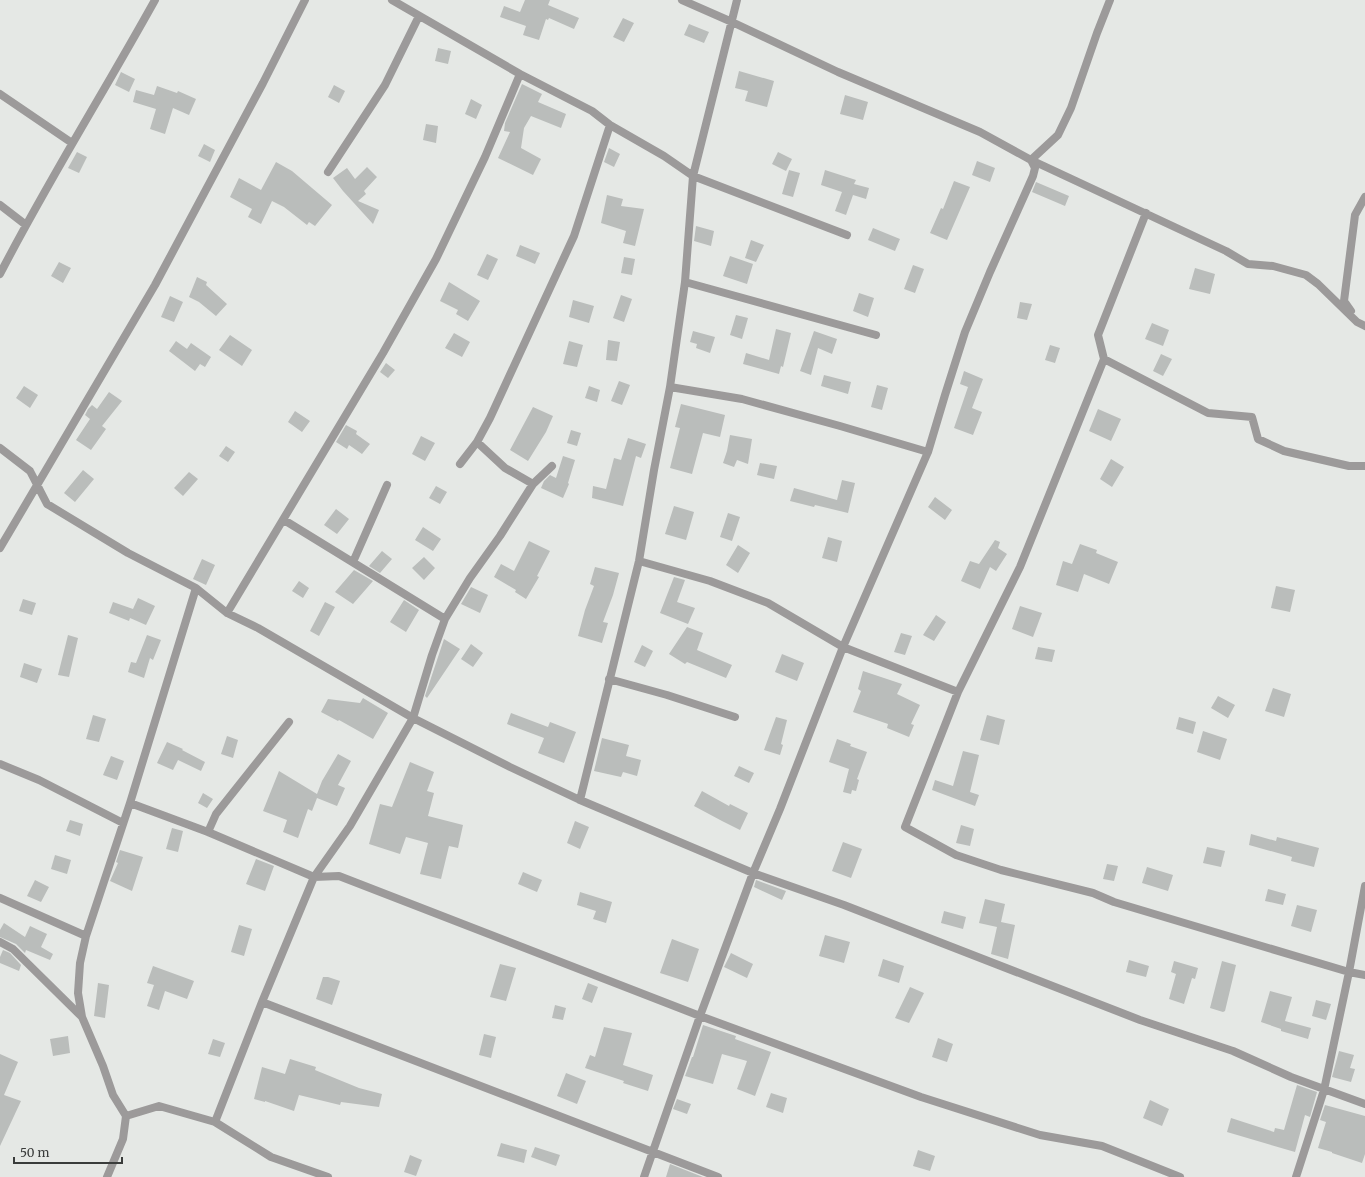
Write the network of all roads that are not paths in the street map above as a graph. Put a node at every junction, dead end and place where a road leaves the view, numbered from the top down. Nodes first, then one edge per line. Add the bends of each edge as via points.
1 (155, 0) edge
2 (305, 0) edge
3 (392, 0) edge
4 (682, 0) edge
5 (736, 0) edge
6 (1110, 0) edge
7 (419, 16) junction
8 (732, 22) junction
9 (520, 74) junction
10 (0, 94) edge
11 (610, 125) junction
12 (72, 143) junction
13 (1030, 160) junction
14 (328, 172) dead end
15 (693, 176) junction
16 (1365, 197) edge
17 (0, 206) edge
18 (1146, 213) junction
19 (26, 225) junction
20 (847, 235) dead end
21 (0, 274) edge
22 (685, 282) junction
23 (1361, 324) edge
24 (876, 335) dead end
25 (1104, 359) junction
26 (670, 387) junction
27 (477, 442) junction
28 (0, 448) edge
29 (928, 452) junction
30 (460, 464) dead end
31 (552, 466) dead end
32 (1365, 466) edge
33 (387, 484) dead end
34 (533, 484) junction
35 (38, 486) junction
36 (284, 520) junction
37 (0, 548) edge
38 (639, 561) junction
39 (353, 562) junction
40 (196, 588) junction
41 (227, 613) junction
42 (446, 619) junction
43 (843, 647) junction
44 (609, 679) junction
45 (958, 692) junction
46 (735, 717) dead end
47 (413, 718) junction
48 (289, 722) dead end
49 (0, 764) edge
50 (580, 800) junction
51 (130, 803) junction
52 (123, 823) junction
53 (208, 832) junction
54 (753, 873) junction
55 (314, 877) junction
56 (1365, 886) edge
57 (0, 898) edge
58 (86, 936) junction
59 (0, 942) edge
60 (1349, 972) junction
61 (1365, 975) edge
62 (262, 1002) junction
63 (700, 1016) junction
64 (82, 1017) junction
65 (1324, 1090) junction
66 (1365, 1104) edge
67 (126, 1116) junction
68 (215, 1122) junction
69 (653, 1153) junction
70 (107, 1177) edge
71 (328, 1177) edge
72 (644, 1177) edge
73 (718, 1177) edge
74 (1180, 1177) edge
75 (1296, 1177) edge

1 - 12 street
2 - 35 street via 156,285
3 - 7 street
4 - 8 street
5 - 8 street
6 - 13 street via 1071,108 1058,135
7 - 9 street
7 - 14 street via 385,85
8 - 13 street via 838,72 980,132
8 - 15 street
9 - 11 street via 592,111
9 - 36 street via 485,157 436,259
10 - 12 street
11 - 15 street
11 - 27 street via 574,236
12 - 19 street
13 - 18 street
13 - 29 street via 1035,168 1033,176 965,332
15 - 20 street
15 - 22 street
16 - 23 street via 1355,215 1344,301
17 - 19 street
18 - 23 street via 1248,264 1273,266 1306,275
18 - 25 street via 1098,336
19 - 21 street
22 - 24 street
22 - 26 street
25 - 32 street via 1208,413 1252,417 1258,439 1284,451 1349,466
25 - 45 street via 1020,567
26 - 29 street via 742,399
26 - 38 street
27 - 30 street
27 - 34 street via 505,468
28 - 35 street via 30,471
29 - 43 street
31 - 34 street
33 - 39 street
34 - 42 street via 470,578
35 - 37 street
35 - 40 street via 47,504 128,553
36 - 39 street
36 - 41 street
38 - 43 street via 710,581 768,603
38 - 44 street
39 - 42 street
40 - 41 street
40 - 51 street
41 - 47 street via 258,628
42 - 47 street
43 - 45 street
43 - 54 street
44 - 46 street
44 - 50 street
45 - 60 street via 905,827 956,855 1001,870 1093,893 1114,902
47 - 50 street
47 - 55 street via 350,826
48 - 53 street via 216,814
49 - 52 street via 39,780
50 - 54 street
51 - 52 street
51 - 53 street
52 - 58 street
53 - 55 street
54 - 63 street
54 - 65 street via 844,905 1140,1020 1234,1051 1291,1078
55 - 62 street
55 - 63 street via 340,876
56 - 60 street
57 - 58 street
58 - 64 street via 80,963 78,993
59 - 64 street via 13,949
60 - 61 street
60 - 65 street
62 - 68 street
62 - 69 street
63 - 69 street
63 - 74 street via 920,1097 1040,1135 1102,1146
64 - 67 street via 113,1095
65 - 66 street
65 - 75 street
67 - 68 street via 159,1106
67 - 70 street via 123,1139
68 - 71 street via 271,1157
69 - 72 street
69 - 73 street

